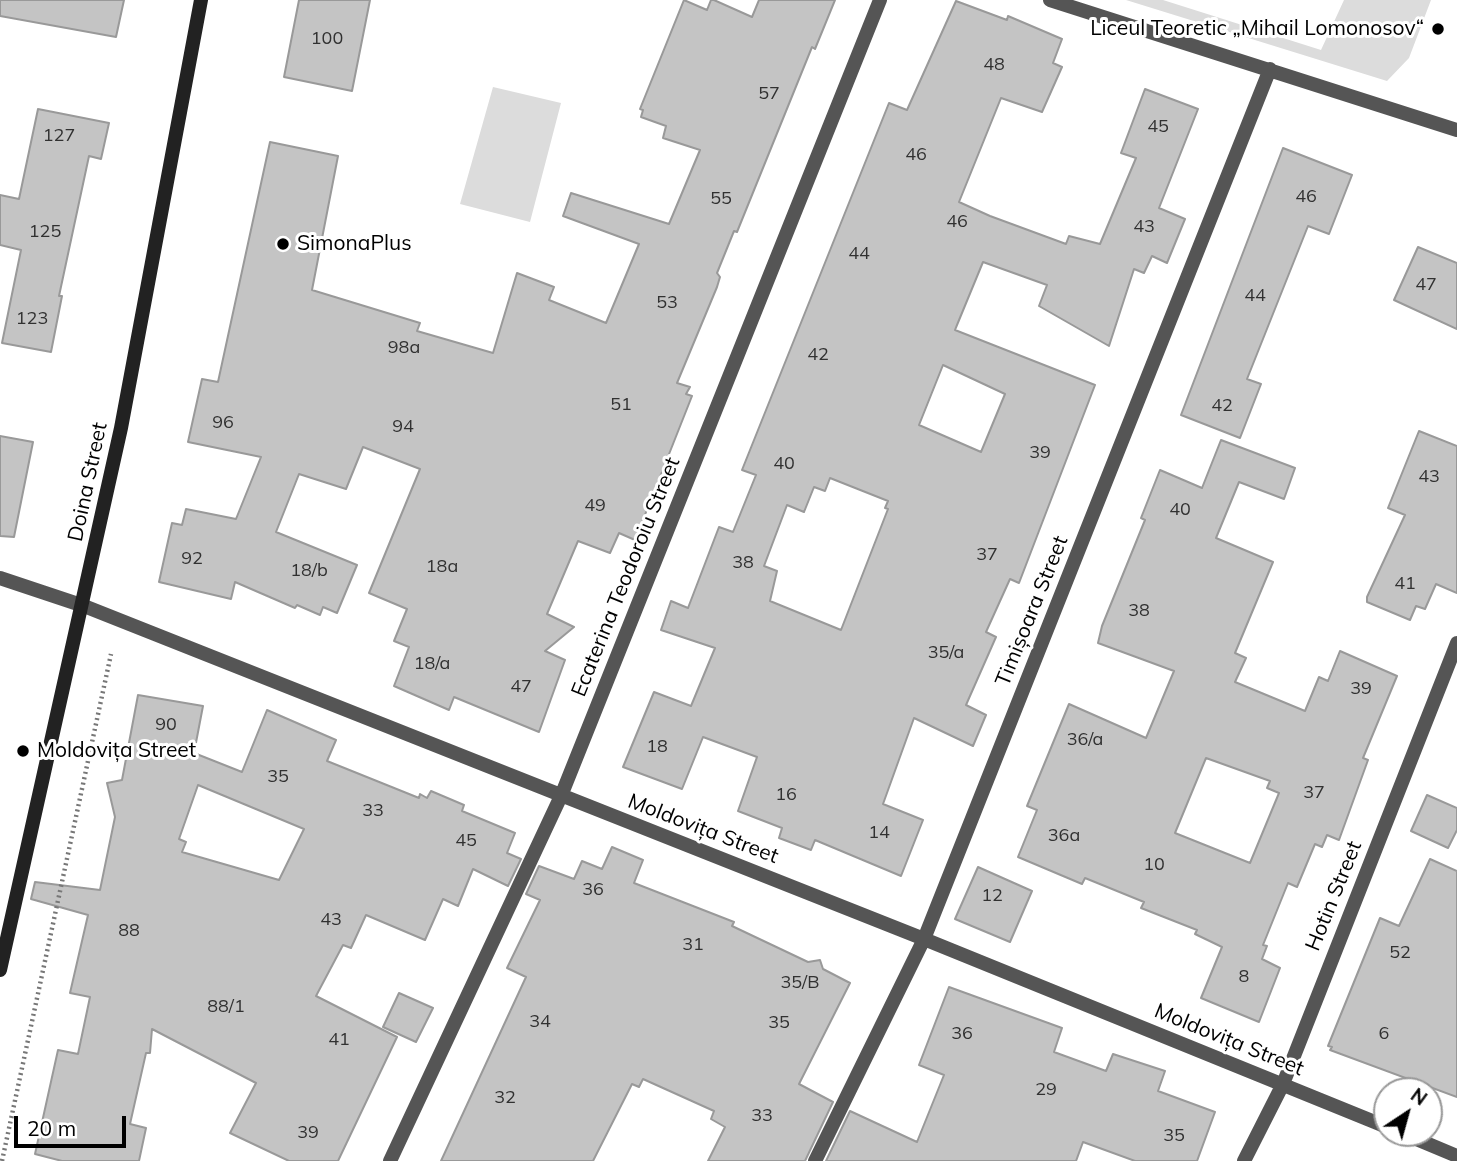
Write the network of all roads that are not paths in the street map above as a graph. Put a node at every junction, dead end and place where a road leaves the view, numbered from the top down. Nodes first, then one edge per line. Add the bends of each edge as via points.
1 (201, 0) edge
2 (880, 0) edge
3 (1050, 0) edge
4 (1270, 69) junction
5 (1457, 130) edge
6 (0, 578) edge
7 (83, 606) junction
8 (1457, 643) edge
9 (561, 796) junction
10 (924, 939) junction
11 (0, 970) edge
12 (1283, 1084) junction
13 (1373, 1121) edge
14 (1435, 1147) edge
15 (1457, 1156) edge
16 (390, 1161) edge
17 (815, 1161) edge
18 (1244, 1161) edge

1 - 7 main road, Doina Street
2 - 9 street, Ecaterina Teodoroiu Street
3 - 4 street
4 - 5 street
4 - 10 street, Timișoara Street
6 - 7 street, Moldovița Street
7 - 9 street, Moldovița Street
7 - 11 main road, Doina Street
8 - 12 street, Hotin Street
9 - 10 street, Moldovița Street
9 - 16 street, Ecaterina Teodoroiu Street
10 - 12 street, Moldovița Street
10 - 17 street, Timișoara Street
12 - 13 street, Moldovița Street
12 - 18 street, Hotin Street
14 - 15 street

